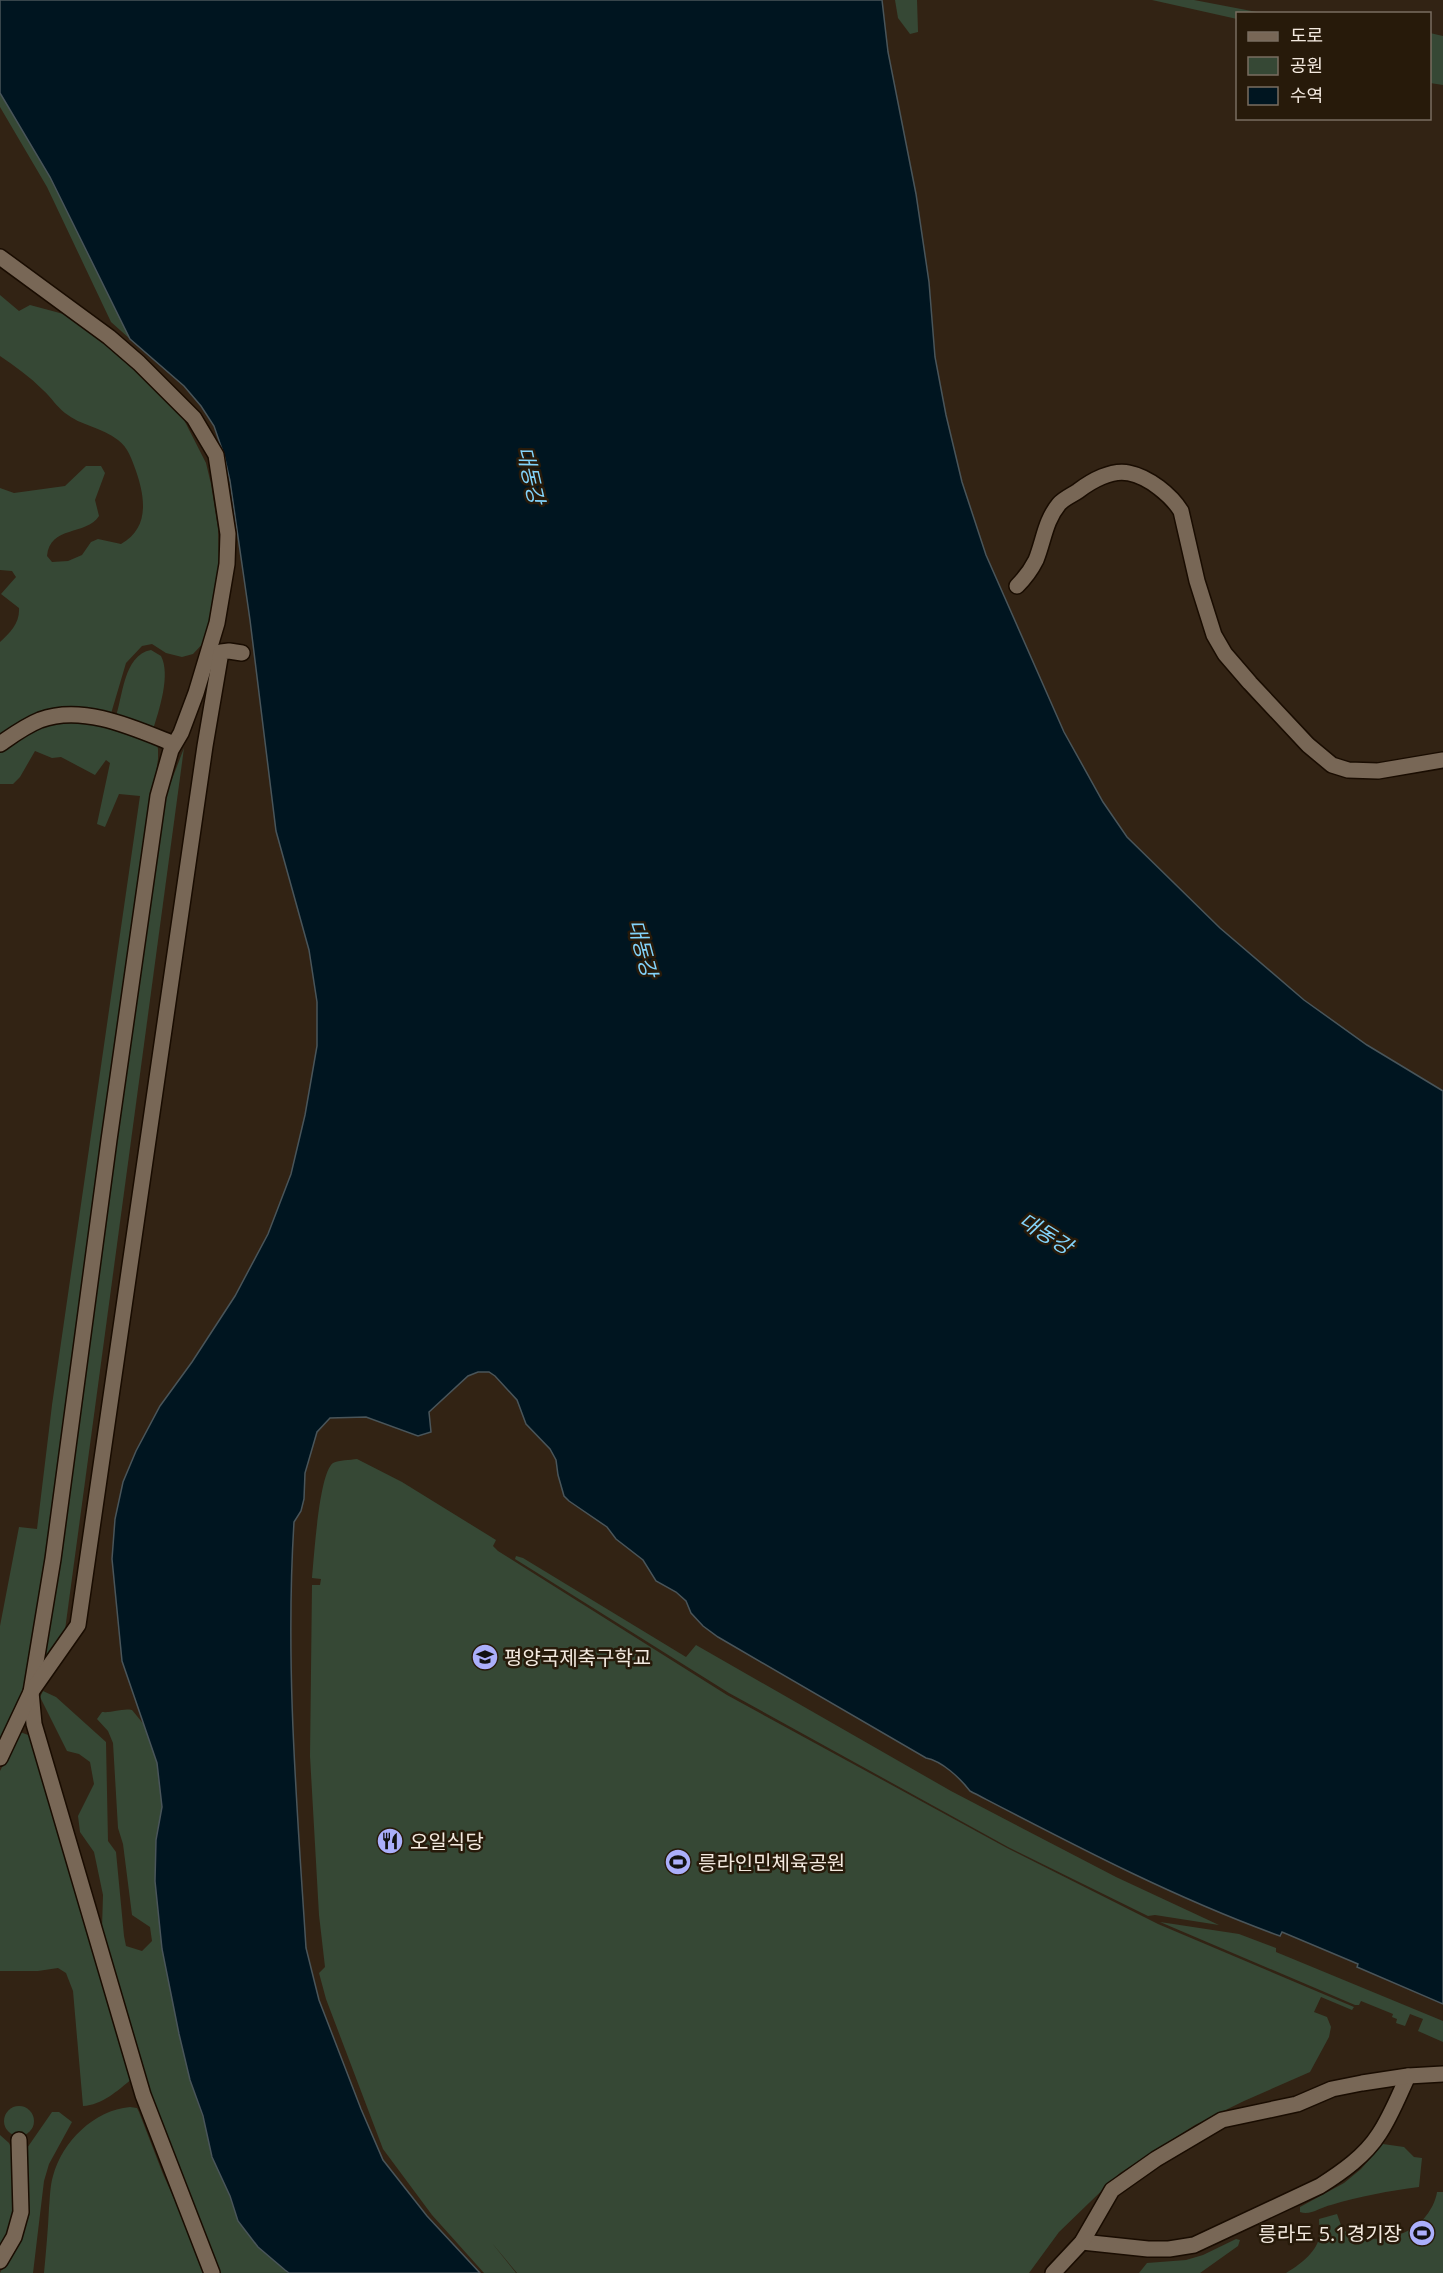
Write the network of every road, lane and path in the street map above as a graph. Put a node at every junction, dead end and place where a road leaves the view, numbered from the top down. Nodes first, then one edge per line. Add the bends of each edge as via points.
1 (0, 257) edge
2 (1017, 586) dead end
3 (242, 653) dead end
4 (0, 744) edge
5 (174, 744) junction
6 (1443, 760) edge
7 (31, 1692) junction
8 (0, 1758) edge
9 (1443, 2074) edge
10 (1408, 2076) junction
11 (19, 2140) dead end
12 (1082, 2242) junction
13 (0, 2261) edge
14 (212, 2273) edge
15 (1053, 2273) edge

1 - 5 street via 140,363 194,418 216,455 228,534 227,564 217,623 196,693
2 - 6 street via 1032,567 1046,525 1060,502 1091,481 1129,473 1167,494 1181,511 1214,635 1225,654 1308,745 1332,765 1348,770 1378,771
3 - 7 street via 221,652 205,746 78,1625
4 - 5 street via 42,719 76,715 135,728
5 - 7 street via 158,796 53,1559
7 - 8 street
7 - 14 street via 34,1724 123,2032 143,2095
9 - 10 street
10 - 12 street via 1332,2090 1297,2104 1222,2120 1112,2190
10 - 12 street via 1379,2134 1339,2174 1320,2186 1194,2245 1148,2249
11 - 13 street via 21,2212 14,2236
12 - 15 street

